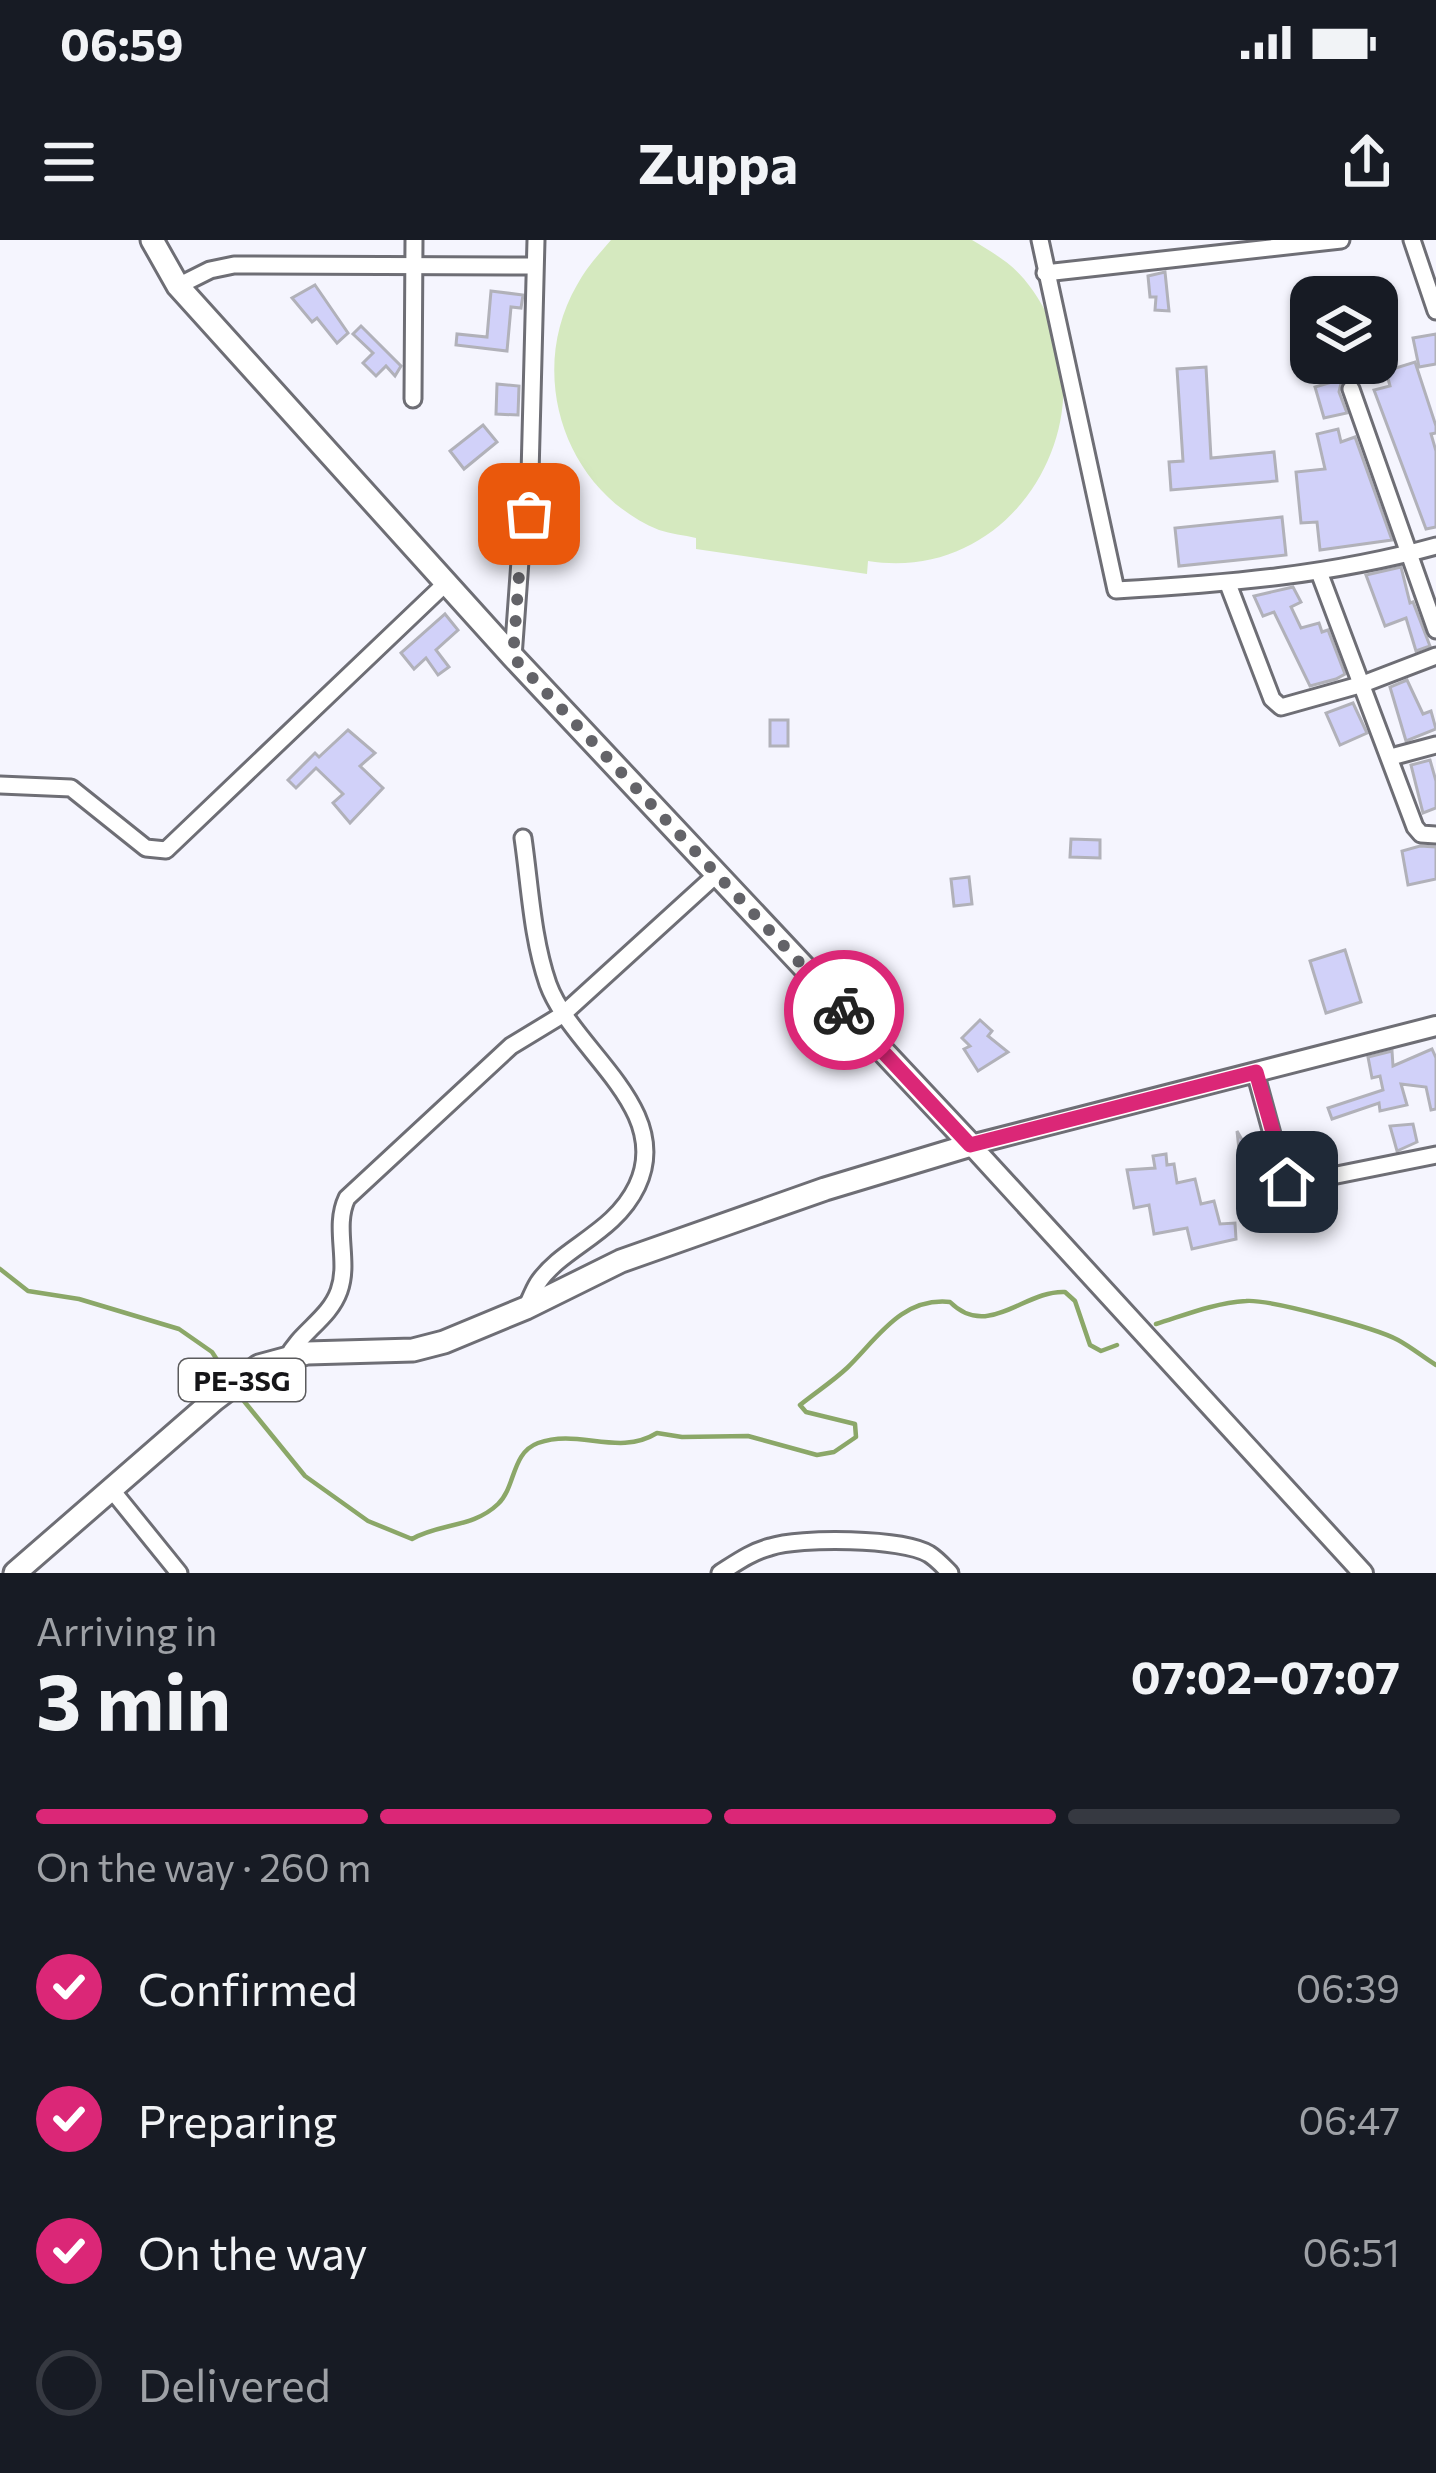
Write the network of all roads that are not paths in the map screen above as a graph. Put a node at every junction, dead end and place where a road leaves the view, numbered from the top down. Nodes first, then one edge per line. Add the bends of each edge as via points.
1 (152, 240) edge
2 (414, 240) edge
3 (536, 240) edge
4 (1040, 240) edge
5 (1341, 240) edge
6 (1412, 240) edge
7 (413, 265) junction
8 (534, 266) junction
9 (1045, 273) junction
10 (178, 286) junction
11 (1436, 311) edge
12 (1351, 389) dead end
13 (413, 399) dead end
14 (1436, 546) edge
15 (1407, 554) junction
16 (1319, 572) junction
17 (446, 583) junction
18 (1228, 584) junction
19 (1436, 631) edge
20 (1436, 656) edge
21 (513, 657) junction
22 (1363, 684) junction
23 (1436, 745) edge
24 (1391, 757) junction
25 (0, 785) edge
26 (1436, 835) edge
27 (523, 838) dead end
28 (717, 874) junction
29 (562, 1015) junction
30 (1436, 1026) edge
31 (1256, 1072) junction
32 (970, 1145) junction
33 (1436, 1155) edge
34 (526, 1308) junction
35 (287, 1358) junction
36 (111, 1489) junction
37 (15, 1573) edge
38 (179, 1573) edge
39 (720, 1573) edge
40 (950, 1573) edge
41 (1363, 1573) edge

1 - 10 highway
2 - 7 street
3 - 8 street
4 - 9 street
5 - 9 street
6 - 11 street
7 - 8 street
7 - 10 street via 234,265
7 - 13 street
8 - 21 street via 529,514
9 - 18 street via 1116,590
10 - 17 highway
12 - 15 street
14 - 15 street
15 - 16 street
15 - 19 street
16 - 18 street
16 - 22 street
17 - 21 highway
17 - 25 street via 166,850 146,848 80,791
18 - 22 street via 1276,704 1287,708
20 - 22 street
21 - 28 highway
22 - 24 street
23 - 24 street
24 - 26 street via 1415,827
27 - 29 street via 537,942
28 - 29 street
28 - 32 highway
29 - 34 street via 636,1114 644,1157 626,1205 540,1280
29 - 35 street via 512,1046 347,1198 339,1291
30 - 31 main road
31 - 32 main road
31 - 33 street via 1292,1184
32 - 34 highway, PE-3SG via 621,1261
32 - 41 main road
34 - 35 highway, PE-3SG via 413,1350
35 - 36 highway, PE-3SG via 259,1366
36 - 37 highway, PE-3SG
36 - 38 street
39 - 40 street via 766,1547 837,1543 920,1550

